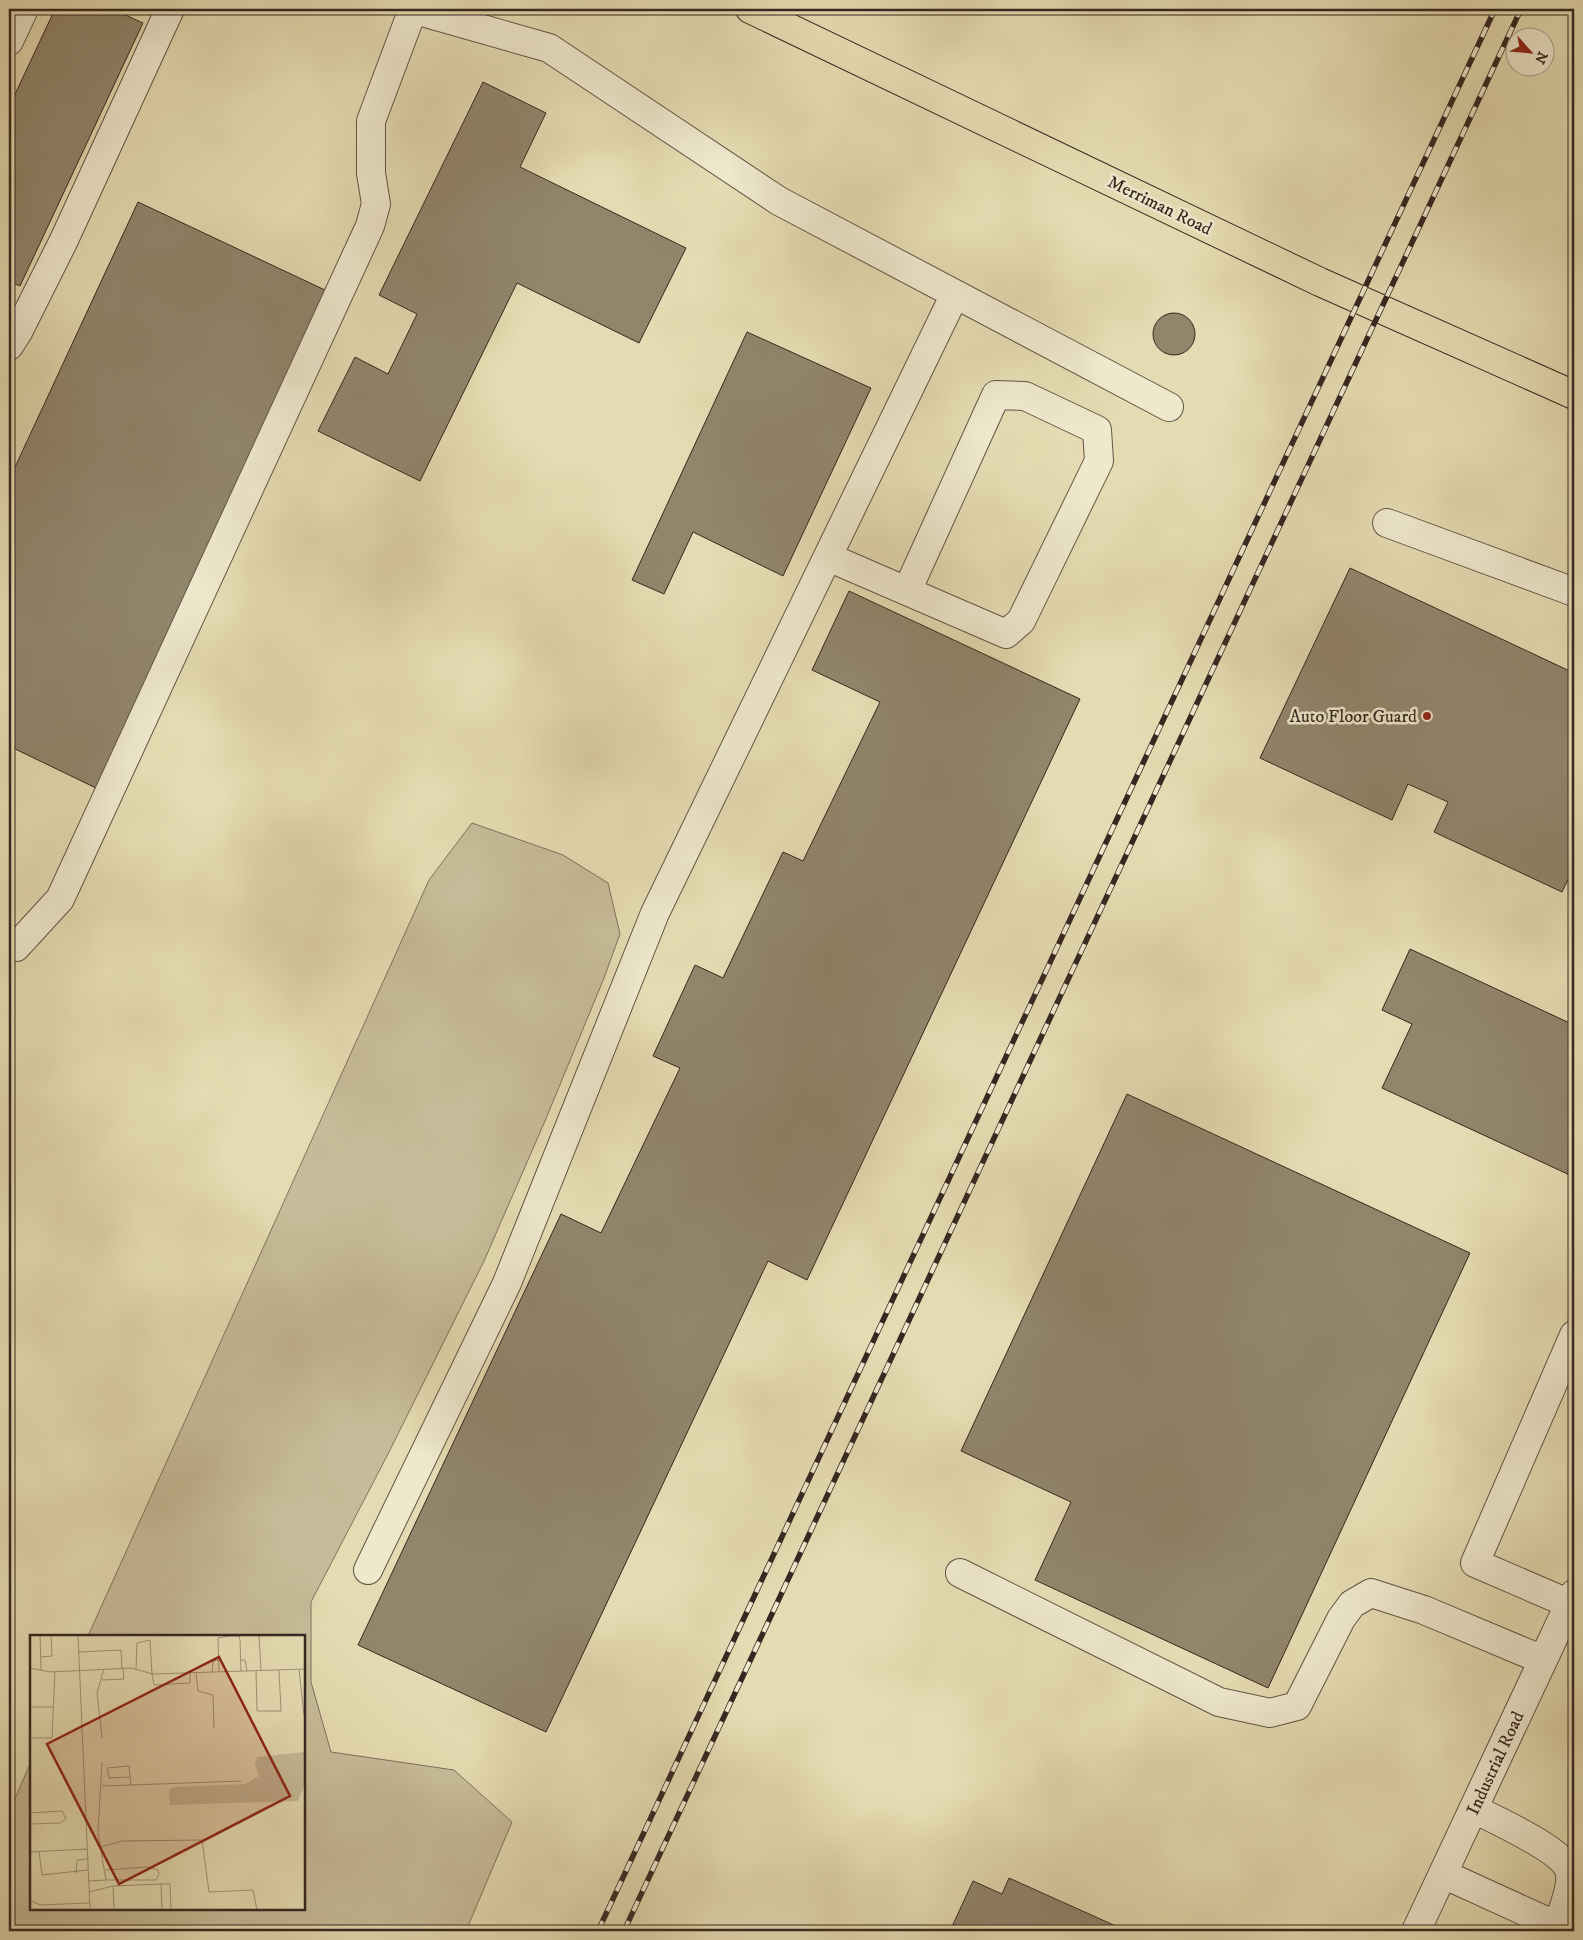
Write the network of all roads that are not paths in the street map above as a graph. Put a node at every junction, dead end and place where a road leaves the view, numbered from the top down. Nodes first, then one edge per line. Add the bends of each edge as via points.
1 (24, 9) edge
2 (170, 9) edge
3 (412, 9) edge
4 (750, 9) edge
5 (9, 41) edge
6 (955, 294) junction
7 (9, 346) edge
8 (1574, 395) edge
9 (1170, 407) dead end
10 (1387, 523) dead end
11 (828, 557) junction
12 (906, 591) junction
13 (1574, 592) edge
14 (9, 947) edge
15 (1574, 1335) edge
16 (368, 1570) dead end
17 (960, 1573) dead end
18 (1572, 1599) edge
19 (1543, 1660) junction
20 (1474, 1809) junction
21 (1443, 1874) junction
22 (1562, 1928) edge
23 (1416, 1931) edge

1 - 5 street
2 - 7 street via 64,240
3 - 6 street via 549,48 779,201
3 - 14 street via 371,121 371,172 376,204 370,226 60,900 16,947
4 - 8 main road, Merriman Road via 1320,282
6 - 9 street
6 - 11 street
10 - 13 street
11 - 12 street
11 - 16 street via 655,913 507,1284
12 - 12 street via 1006,634 1021,621 1099,461 1096,430 1025,396 996,395
15 - 18 street via 1475,1563
17 - 19 street via 1219,1702 1270,1714 1297,1706 1340,1619 1352,1604 1370,1593 1424,1610
18 - 19 street, Industrial Road
19 - 20 street, Industrial Road
20 - 21 street, Industrial Road
20 - 22 street via 1560,1857 1569,1871
21 - 22 street
21 - 23 street, Industrial Road

